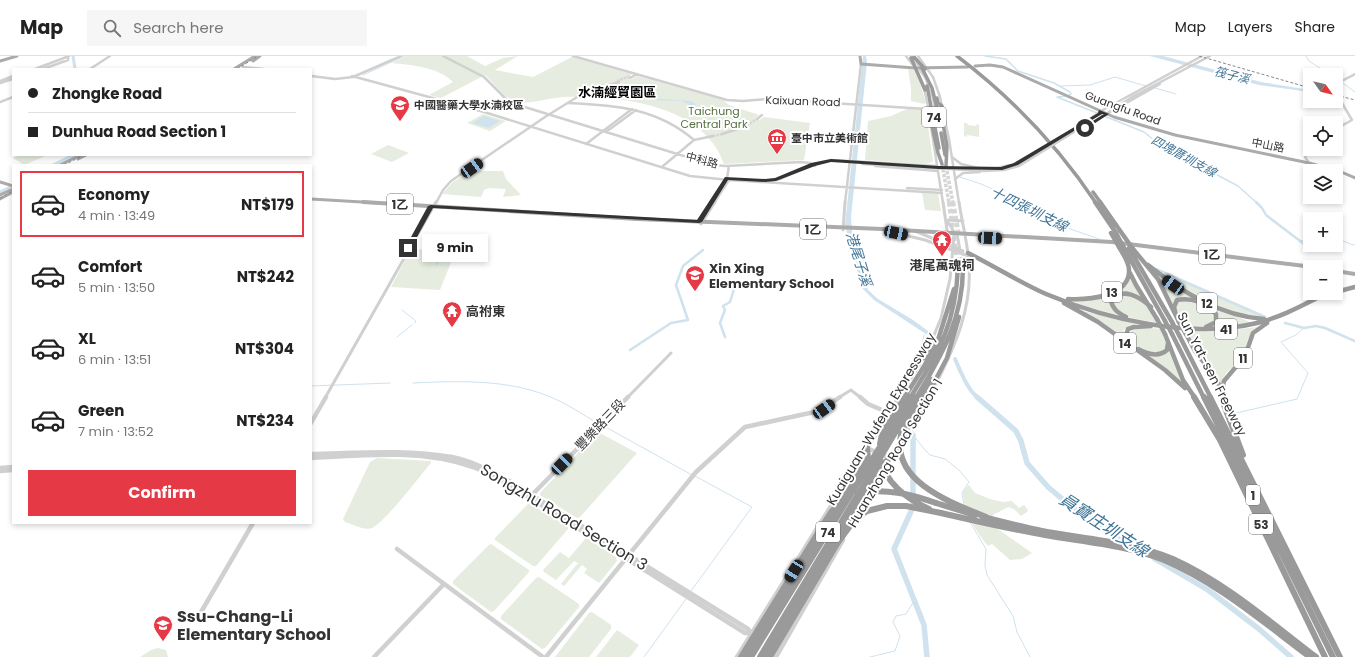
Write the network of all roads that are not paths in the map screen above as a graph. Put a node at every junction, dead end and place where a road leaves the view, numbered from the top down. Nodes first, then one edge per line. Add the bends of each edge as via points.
1 (15, 56) edge
2 (110, 56) edge
3 (255, 56) edge
4 (260, 56) edge
5 (400, 56) edge
6 (444, 56) edge
7 (573, 56) edge
8 (578, 56) edge
9 (860, 56) edge
10 (912, 56) edge
11 (957, 56) edge
12 (962, 56) edge
13 (1202, 56) edge
14 (1210, 56) edge
15 (68, 57) edge
16 (0, 61) edge
17 (861, 64) junction
18 (975, 66) dead end
19 (968, 67) dead end
20 (38, 68) edge
21 (45, 68) edge
22 (92, 68) edge
23 (236, 68) edge
24 (241, 68) edge
25 (915, 68) junction
26 (920, 68) junction
27 (928, 68) junction
28 (636, 74) junction
29 (1355, 74) edge
30 (312, 75) edge
31 (354, 76) junction
32 (630, 77) tunnel mouth
33 (12, 78) edge
34 (1162, 78) junction
35 (1166, 80) junction
36 (1343, 80) edge
37 (0, 82) edge
38 (618, 82) tunnel mouth
39 (603, 86) tunnel mouth
40 (1152, 87) junction
41 (591, 89) tunnel mouth
42 (595, 90) tunnel mouth
43 (584, 92) junction
44 (578, 93) tunnel mouth
45 (12, 97) edge
46 (927, 100) junction
47 (0, 102) edge
48 (565, 103) junction
49 (856, 103) junction
50 (1343, 105) edge
51 (632, 109) junction
52 (934, 109) junction
53 (943, 109) junction
54 (636, 110) junction
55 (929, 110) junction
56 (548, 114) junction
57 (1101, 114) junction
58 (762, 115) dead end
59 (757, 119) tunnel mouth
60 (942, 119) junction
61 (1089, 122) junction
62 (1343, 125) edge
63 (531, 126) junction
64 (744, 127) tunnel mouth
65 (603, 132) junction
66 (722, 134) tunnel mouth
67 (713, 136) tunnel mouth
68 (1175, 136) joint
69 (694, 140) junction
70 (587, 143) junction
71 (616, 153) junction
72 (678, 154) junction
73 (78, 156) edge
74 (84, 156) edge
75 (952, 156) junction
76 (1307, 156) edge
77 (831, 160) junction
78 (801, 162) junction
79 (849, 162) junction
80 (861, 163) junction
81 (1309, 163) junction
82 (62, 164) edge
83 (68, 164) edge
84 (814, 165) junction
85 (664, 166) junction
86 (729, 166) junction
87 (937, 166) junction
88 (979, 170) junction
89 (938, 171) junction
90 (955, 178) junction
91 (1355, 178) edge
92 (727, 180) junction
93 (781, 181) junction
94 (0, 184) edge
95 (847, 186) junction
96 (11, 188) edge
97 (942, 191) junction
98 (12, 193) edge
99 (0, 195) edge
100 (0, 199) edge
101 (312, 200) edge
102 (431, 207) junction
103 (946, 219) junction
104 (963, 220) junction
105 (701, 222) junction
106 (843, 229) junction
107 (854, 229) junction
108 (913, 231) junction
109 (896, 233) junction
110 (944, 233) junction
111 (921, 234) junction
112 (956, 235) junction
113 (965, 235) junction
114 (953, 248) junction
115 (1126, 248) junction
116 (960, 251) junction
117 (968, 254) junction
118 (1148, 265) junction
119 (952, 266) junction
120 (1303, 266) edge
121 (970, 268) junction
122 (1129, 270) junction
123 (1343, 273) edge
124 (1355, 275) edge
125 (958, 277) junction
126 (1355, 286) edge
127 (962, 288) junction
128 (1343, 290) edge
129 (1055, 298) junction
130 (1312, 300) edge
131 (1319, 300) edge
132 (1210, 304) junction
133 (1151, 307) junction
134 (1176, 315) junction
135 (1275, 318) junction
136 (1148, 323) junction
137 (1267, 323) junction
138 (1256, 324) junction
139 (943, 325) junction
140 (1155, 326) junction
141 (1196, 329) junction
142 (1175, 334) junction
143 (1168, 340) junction
144 (950, 346) junction
145 (671, 353) dead end
146 (924, 358) junction
147 (921, 367) junction
148 (1191, 394) junction
149 (1222, 394) junction
150 (924, 402) junction
151 (907, 407) junction
152 (889, 413) junction
153 (312, 416) edge
154 (312, 421) edge
155 (867, 448) junction
156 (312, 454) edge
157 (312, 458) edge
158 (890, 458) junction
159 (12, 469) edge
160 (0, 470) edge
161 (530, 496) junction
162 (941, 513) junction
163 (1268, 513) junction
164 (986, 518) junction
165 (252, 524) edge
166 (397, 548) dead end
167 (627, 557) junction
168 (444, 584) junction
169 (198, 619) dead end
170 (751, 633) junction
171 (779, 651) junction
172 (374, 657) edge
173 (545, 657) edge
174 (737, 657) edge
175 (741, 657) edge
176 (745, 657) edge
177 (750, 657) edge
178 (760, 657) edge
179 (765, 657) edge
180 (770, 657) edge
181 (776, 657) edge
182 (1310, 657) edge
183 (1316, 657) edge
184 (1325, 657) edge
185 (1332, 657) edge
186 (1340, 657) edge

1 - 16 main road
2 - 22 street
3 - 23 main road
4 - 24 main road
5 - 31 street
6 - 56 street, 中科路 via 484,77 510,102
7 - 28 street, Kaixuan Road
8 - 28 street, Kaixuan Road
9 - 17 main road
10 - 25 street
10 - 26 street
10 - 27 street, Huanzhong Road Section 1
10 - 46 highway, bridge
10 - 53 highway, bridge via 928,74 938,104
10 - 55 highway, 74, bridge via 927,86 942,164
10 - 60 highway, 74, bridge via 927,77 935,97 946,166 947,146
11 - 115 highway, Sun Yat-sen Freeway / 1, bridge via 1005,95 1042,132 1081,181 1100,208 1113,233
12 - 115 highway, bridge via 1004,92 1046,134 1080,174 1116,225
13 - 34 street
14 - 35 street
15 - 20 street
15 - 21 street
17 - 25 main road
17 - 49 street
18 - 57 main road, Guangfu Road via 990,64 1003,67
19 - 27 main road
25 - 26 main road
25 - 46 street
26 - 27 main road
26 - 52 street via 929,84
27 - 53 street, Huanzhong Road Section 1 via 938,88
28 - 32 street
28 - 49 street, Kaixuan Road via 727,100
29 - 36 street
30 - 31 street via 335,79
31 - 63 street
33 - 37 street
34 - 40 street
34 - 57 street via 1102,109
35 - 40 street
35 - 40 street
38 - 39 street
40 - 57 street
40 - 57 street
41 - 43 street
42 - 43 street
43 - 48 street
44 - 48 street
45 - 47 street
46 - 55 street
48 - 51 street via 600,104
48 - 56 street
49 - 55 street, Kaixuan Road
49 - 79 street
50 - 62 street via 1352,120
51 - 54 street
51 - 65 street
52 - 53 street, Kaixuan Road
52 - 55 street, Kaixuan Road
52 - 60 street
53 - 60 highway
53 - 75 street, Huanzhong Road Section 1
54 - 65 street
54 - 69 street via 665,120
55 - 87 street
56 - 63 street
56 - 65 street, 中科路
57 - 61 street
57 - 61 street
57 - 68 main road, Guangfu Road
58 - 59 street
61 - 88 street, bridge via 1016,164
61 - 88 street, bridge via 1018,168 1000,172
63 - 70 street
63 - 102 street via 448,181
64 - 66 street
65 - 70 street
65 - 72 street, 中科路
67 - 69 street
68 - 81 main road, 中山路
69 - 72 street
70 - 71 street
71 - 85 street
71 - 92 street via 690,176
72 - 85 street
72 - 86 street, 中科路 via 713,165
73 - 82 main road
74 - 83 main road
75 - 88 street via 965,166
75 - 90 street, Huanzhong Road Section 1
76 - 81 street
77 - 78 street, 中科路
77 - 79 street, 中科路
77 - 84 street, 中科路
78 - 84 street, 中科路
78 - 86 street, 中科路
79 - 80 street, 中科路
79 - 84 street, 中科路
79 - 95 street
80 - 87 street
80 - 88 street, bridge
80 - 89 street
81 - 91 main road, 中山路
84 - 93 street
85 - 92 street
86 - 92 street
87 - 89 street
88 - 90 street via 963,173
89 - 97 street
90 - 104 street, Huanzhong Road Section 1
92 - 93 street
92 - 93 street
92 - 105 street
93 - 95 street
94 - 96 main road
95 - 97 street
95 - 106 street
96 - 99 main road
97 - 103 street
98 - 100 main road
101 - 102 main road, 1乙
102 - 105 main road, 1乙
102 - 153 street
102 - 154 street
103 - 104 street
103 - 110 street via 947,230
103 - 112 street
104 - 113 street, Huanzhong Road Section 1
105 - 106 main road, 1乙
106 - 107 main road, 1乙
107 - 108 main road, 1乙
107 - 109 main road, 1乙
108 - 110 main road, 1乙
108 - 111 street
109 - 111 main road, 1乙
109 - 114 street
110 - 112 main road, 1乙
111 - 112 main road, 1乙
111 - 114 street
112 - 113 main road, 1乙
112 - 114 street, Huanzhong Road Section 1
112 - 116 street
113 - 117 street, Huanzhong Road Section 1
113 - 120 main road, 1乙 via 1113,242
114 - 116 street
114 - 119 street, Huanzhong Road Section 1
115 - 118 highway
115 - 122 highway, 13
115 - 142 highway, Sun Yat-sen Freeway / 1, bridge via 1165,321
115 - 142 highway, Sun Yat-sen Freeway / 1, bridge via 1172,322
116 - 117 street
117 - 121 street, Huanzhong Road Section 1
117 - 129 highway
117 - 129 highway via 991,268
118 - 132 highway, 12 via 1173,285
118 - 134 highway
119 - 121 street via 955,264
119 - 146 street, Huanzhong Road Section 1 via 950,286 938,330
121 - 150 street, Huanzhong Road Section 1 via 969,292 960,332 946,365
122 - 129 highway, 13 via 1125,284 1114,292 1086,300
122 - 133 highway via 1134,285
123 - 124 main road
125 - 127 highway, Kuaiguan-Wufeng Expressway / 74 via 960,267
125 - 139 highway
125 - 151 highway, Kuaiguan-Wufeng Expressway / 74 via 945,337
126 - 128 highway
127 - 144 highway, 74 via 957,327
127 - 151 highway, Kuaiguan-Wufeng Expressway / 74 via 947,344
129 - 136 highway via 1114,316
129 - 140 highway via 1100,314
129 - 148 highway, 14 via 1100,323 1170,374
130 - 135 highway
131 - 137 highway
132 - 135 highway, 12 via 1248,318
132 - 138 highway
133 - 136 highway via 1142,299 1127,294 1117,295 1111,301 1112,307 1121,314
133 - 143 highway, bridge
134 - 141 highway via 1174,304 1181,299 1195,300 1216,314 1216,322
134 - 149 highway, bridge via 1195,351 1213,372
135 - 138 highway
136 - 141 highway
137 - 138 highway
137 - 149 highway, 11 via 1253,333 1245,356 1224,381
138 - 141 highway, 41 via 1228,329
139 - 146 highway
139 - 147 highway via 937,343
140 - 141 highway
140 - 143 highway via 1130,328 1126,332 1127,339 1141,351 1156,354 1167,350
142 - 163 highway, Sun Yat-sen Freeway / 1
142 - 185 highway, Sun Yat-sen Freeway / 1
143 - 148 highway via 1179,371
144 - 150 highway, 74 via 944,364
144 - 164 highway, bridge via 901,434 900,456 911,475 930,492
145 - 161 street, 豐樂路三段
146 - 147 street, Huanzhong Road Section 1
147 - 152 street, Huanzhong Road Section 1 via 916,370
147 - 162 highway, bridge via 882,434 879,452 885,474 900,491 917,503
148 - 184 highway, 53 via 1220,440
149 - 163 highway via 1226,413
150 - 158 street, Huanzhong Road Section 1
151 - 177 highway, Kuaiguan-Wufeng Expressway / 74, bridge
151 - 178 highway, Kuaiguan-Wufeng Expressway / 74, bridge
152 - 155 street, Huanzhong Road Section 1
152 - 167 street via 868,404 851,390 819,412 745,427 696,472
155 - 158 street
155 - 170 street, Huanzhong Road Section 1
155 - 176 highway, 74, bridge via 868,458
156 - 161 street, Songzhu Road Section 3 via 388,451 453,457 484,467
157 - 161 street, Songzhu Road Section 3 via 394,455 454,461 490,474
158 - 171 street, Huanzhong Road Section 1
158 - 179 highway, 74, bridge via 880,466
159 - 160 street
161 - 167 street, Songzhu Road Section 3
162 - 180 highway, bridge via 906,506 887,506 867,511 855,519 837,544
162 - 182 highway via 1154,556 1210,583
163 - 186 highway, Sun Yat-sen Freeway / 1
164 - 175 highway, bridge via 894,490 869,490 845,499 826,520
164 - 183 highway via 1041,531 1136,547 1175,560 1230,591
165 - 169 street
166 - 168 street
167 - 170 street, Songzhu Road Section 3 via 745,633
167 - 173 street
168 - 172 street
168 - 173 street
170 - 171 street, Songzhu Road Section 3
170 - 174 street, Huanzhong Road Section 1
171 - 181 street, Huanzhong Road Section 1

